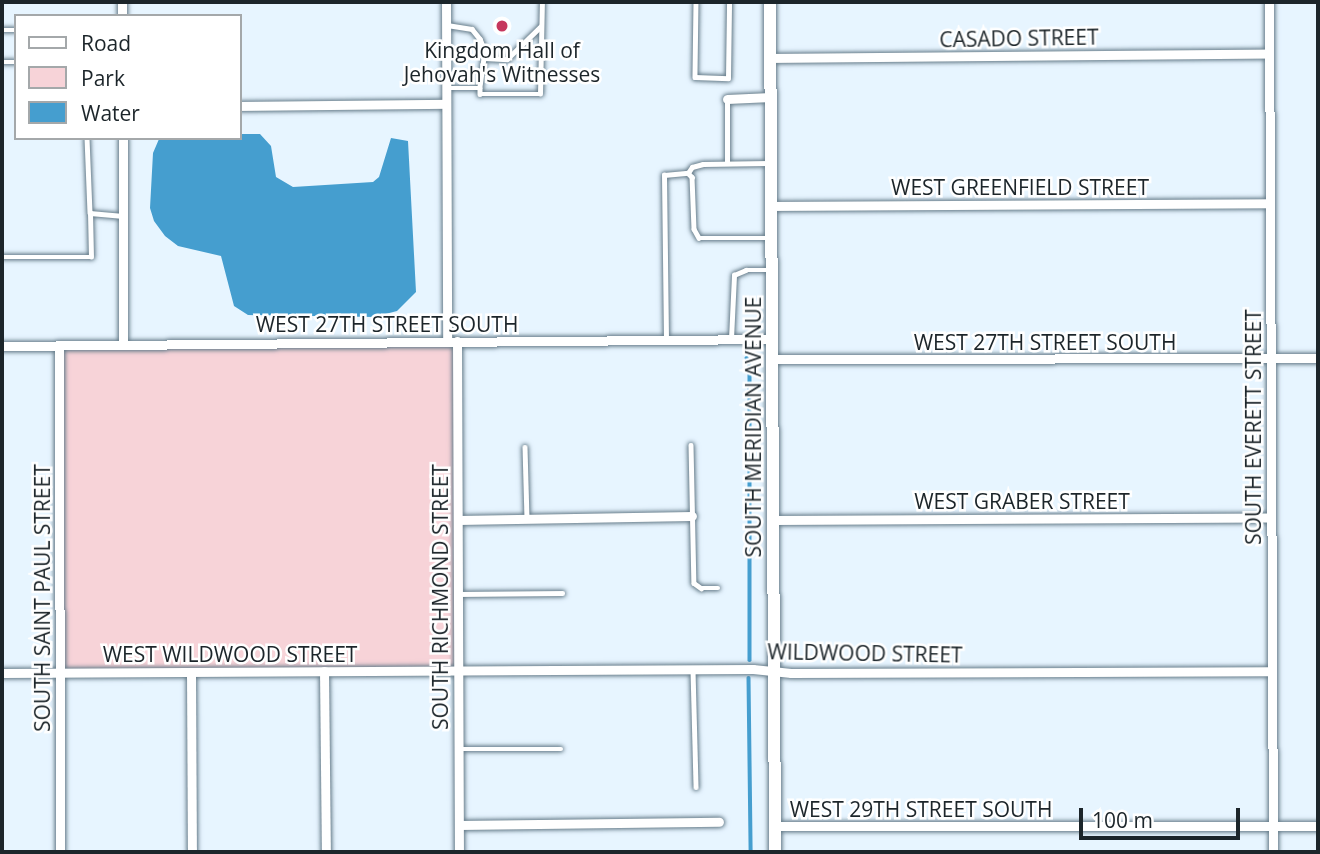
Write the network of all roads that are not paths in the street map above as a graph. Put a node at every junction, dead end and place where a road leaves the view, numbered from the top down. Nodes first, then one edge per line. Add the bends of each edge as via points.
1 (446, 2) edge
2 (542, 2) edge
3 (696, 2) edge
4 (729, 2) edge
5 (770, 2) edge
6 (1269, 2) edge
7 (446, 25) junction
8 (541, 26) junction
9 (1269, 54) junction
10 (485, 58) junction
11 (771, 58) junction
12 (446, 88) junction
13 (480, 88) junction
14 (771, 97) junction
15 (727, 99) joint
16 (446, 104) junction
17 (242, 106) edge
18 (87, 140) edge
19 (123, 140) edge
20 (727, 163) junction
21 (771, 163) junction
22 (688, 173) junction
23 (1269, 203) junction
24 (771, 206) junction
25 (90, 213) junction
26 (123, 216) junction
27 (771, 238) junction
28 (2, 257) edge
29 (772, 270) junction
30 (731, 339) junction
31 (772, 339) junction
32 (667, 340) junction
33 (452, 341) junction
34 (123, 343) junction
35 (59, 345) junction
36 (2, 346) edge
37 (1270, 358) junction
38 (1318, 358) edge
39 (772, 359) junction
40 (691, 445) dead end
41 (526, 447) dead end
42 (692, 516) junction
43 (1271, 517) junction
44 (527, 519) junction
45 (458, 520) junction
46 (773, 520) junction
47 (718, 588) dead end
48 (562, 593) dead end
49 (458, 594) junction
50 (693, 669) junction
51 (458, 670) junction
52 (324, 671) junction
53 (774, 671) junction
54 (1271, 671) junction
55 (191, 672) junction
56 (2, 673) edge
57 (60, 673) junction
58 (458, 748) junction
59 (561, 748) dead end
60 (696, 787) dead end
61 (719, 822) dead end
62 (1273, 824) junction
63 (459, 825) junction
64 (775, 826) junction
65 (1318, 826) edge
66 (60, 852) edge
67 (192, 852) edge
68 (326, 852) edge
69 (459, 852) edge
70 (775, 852) edge
71 (1273, 852) edge

1 - 7 street, SOUTH RICHMOND STREET
2 - 8 lane
3 - 4 lane via 695,77 728,78
5 - 11 main road, SOUTH MERIDIAN AVENUE
6 - 9 street, SOUTH EVERETT STREET
7 - 10 lane via 472,29
7 - 12 street, SOUTH RICHMOND STREET
8 - 10 lane via 508,59
8 - 13 lane via 540,94 480,94
9 - 11 street, CASADO STREET
9 - 23 street, SOUTH EVERETT STREET
10 - 13 lane
11 - 14 main road, SOUTH MERIDIAN AVENUE
12 - 13 lane
12 - 16 street, SOUTH RICHMOND STREET
14 - 15 street
14 - 21 main road, SOUTH MERIDIAN AVENUE
15 - 20 lane
16 - 17 street
16 - 33 street, SOUTH RICHMOND STREET
18 - 25 lane
19 - 26 street
20 - 21 lane
20 - 22 lane via 698,165
21 - 24 main road, SOUTH MERIDIAN AVENUE
22 - 27 lane via 696,236
22 - 32 lane via 667,173 662,179
23 - 24 street, WEST GREENFIELD STREET
23 - 37 street, SOUTH EVERETT STREET
24 - 27 main road, SOUTH MERIDIAN AVENUE
25 - 26 lane
25 - 28 lane via 91,257
26 - 34 street
27 - 29 main road, SOUTH MERIDIAN AVENUE
29 - 30 lane via 734,275
29 - 31 main road, SOUTH MERIDIAN AVENUE
30 - 31 street, WEST 27TH STREET SOUTH
30 - 32 street, WEST 27TH STREET SOUTH
31 - 39 main road, SOUTH MERIDIAN AVENUE
32 - 33 street, WEST 27TH STREET SOUTH
33 - 34 street, WEST 27TH STREET SOUTH
33 - 45 street, SOUTH RICHMOND STREET
34 - 35 street, WEST 27TH STREET SOUTH
35 - 36 street, WEST 27TH STREET SOUTH
35 - 57 street, SOUTH SAINT PAUL STREET
37 - 38 street, WEST 27TH STREET SOUTH
37 - 39 street, WEST 27TH STREET SOUTH
37 - 43 street, SOUTH EVERETT STREET
39 - 46 main road, SOUTH MERIDIAN AVENUE
40 - 42 lane
41 - 44 lane
42 - 44 street
42 - 47 lane via 694,583
43 - 46 street, WEST GRABER STREET
43 - 54 street, SOUTH EVERETT STREET
44 - 45 street
45 - 49 street, SOUTH RICHMOND STREET
46 - 53 main road, SOUTH MERIDIAN AVENUE
48 - 49 lane
49 - 51 street, SOUTH RICHMOND STREET
50 - 51 street, WILDWOOD STREET
50 - 53 street, WILDWOOD STREET
50 - 60 lane
51 - 52 street, WEST WILDWOOD STREET
51 - 58 street, SOUTH RICHMOND STREET
52 - 55 street, WEST WILDWOOD STREET
52 - 68 street
53 - 54 street, WILDWOOD STREET
53 - 64 main road, SOUTH MERIDIAN AVENUE
54 - 62 street, SOUTH EVERETT STREET
55 - 57 street, WEST WILDWOOD STREET
55 - 67 street
56 - 57 street, WEST WILDWOOD STREET
57 - 66 street, SOUTH SAINT PAUL STREET
58 - 59 lane
58 - 63 street, SOUTH RICHMOND STREET
61 - 63 street
62 - 64 street, WEST 29TH STREET SOUTH
62 - 65 street, WEST 29TH STREET SOUTH
62 - 71 street, SOUTH EVERETT STREET
63 - 69 street, SOUTH RICHMOND STREET
64 - 70 main road, SOUTH MERIDIAN AVENUE

